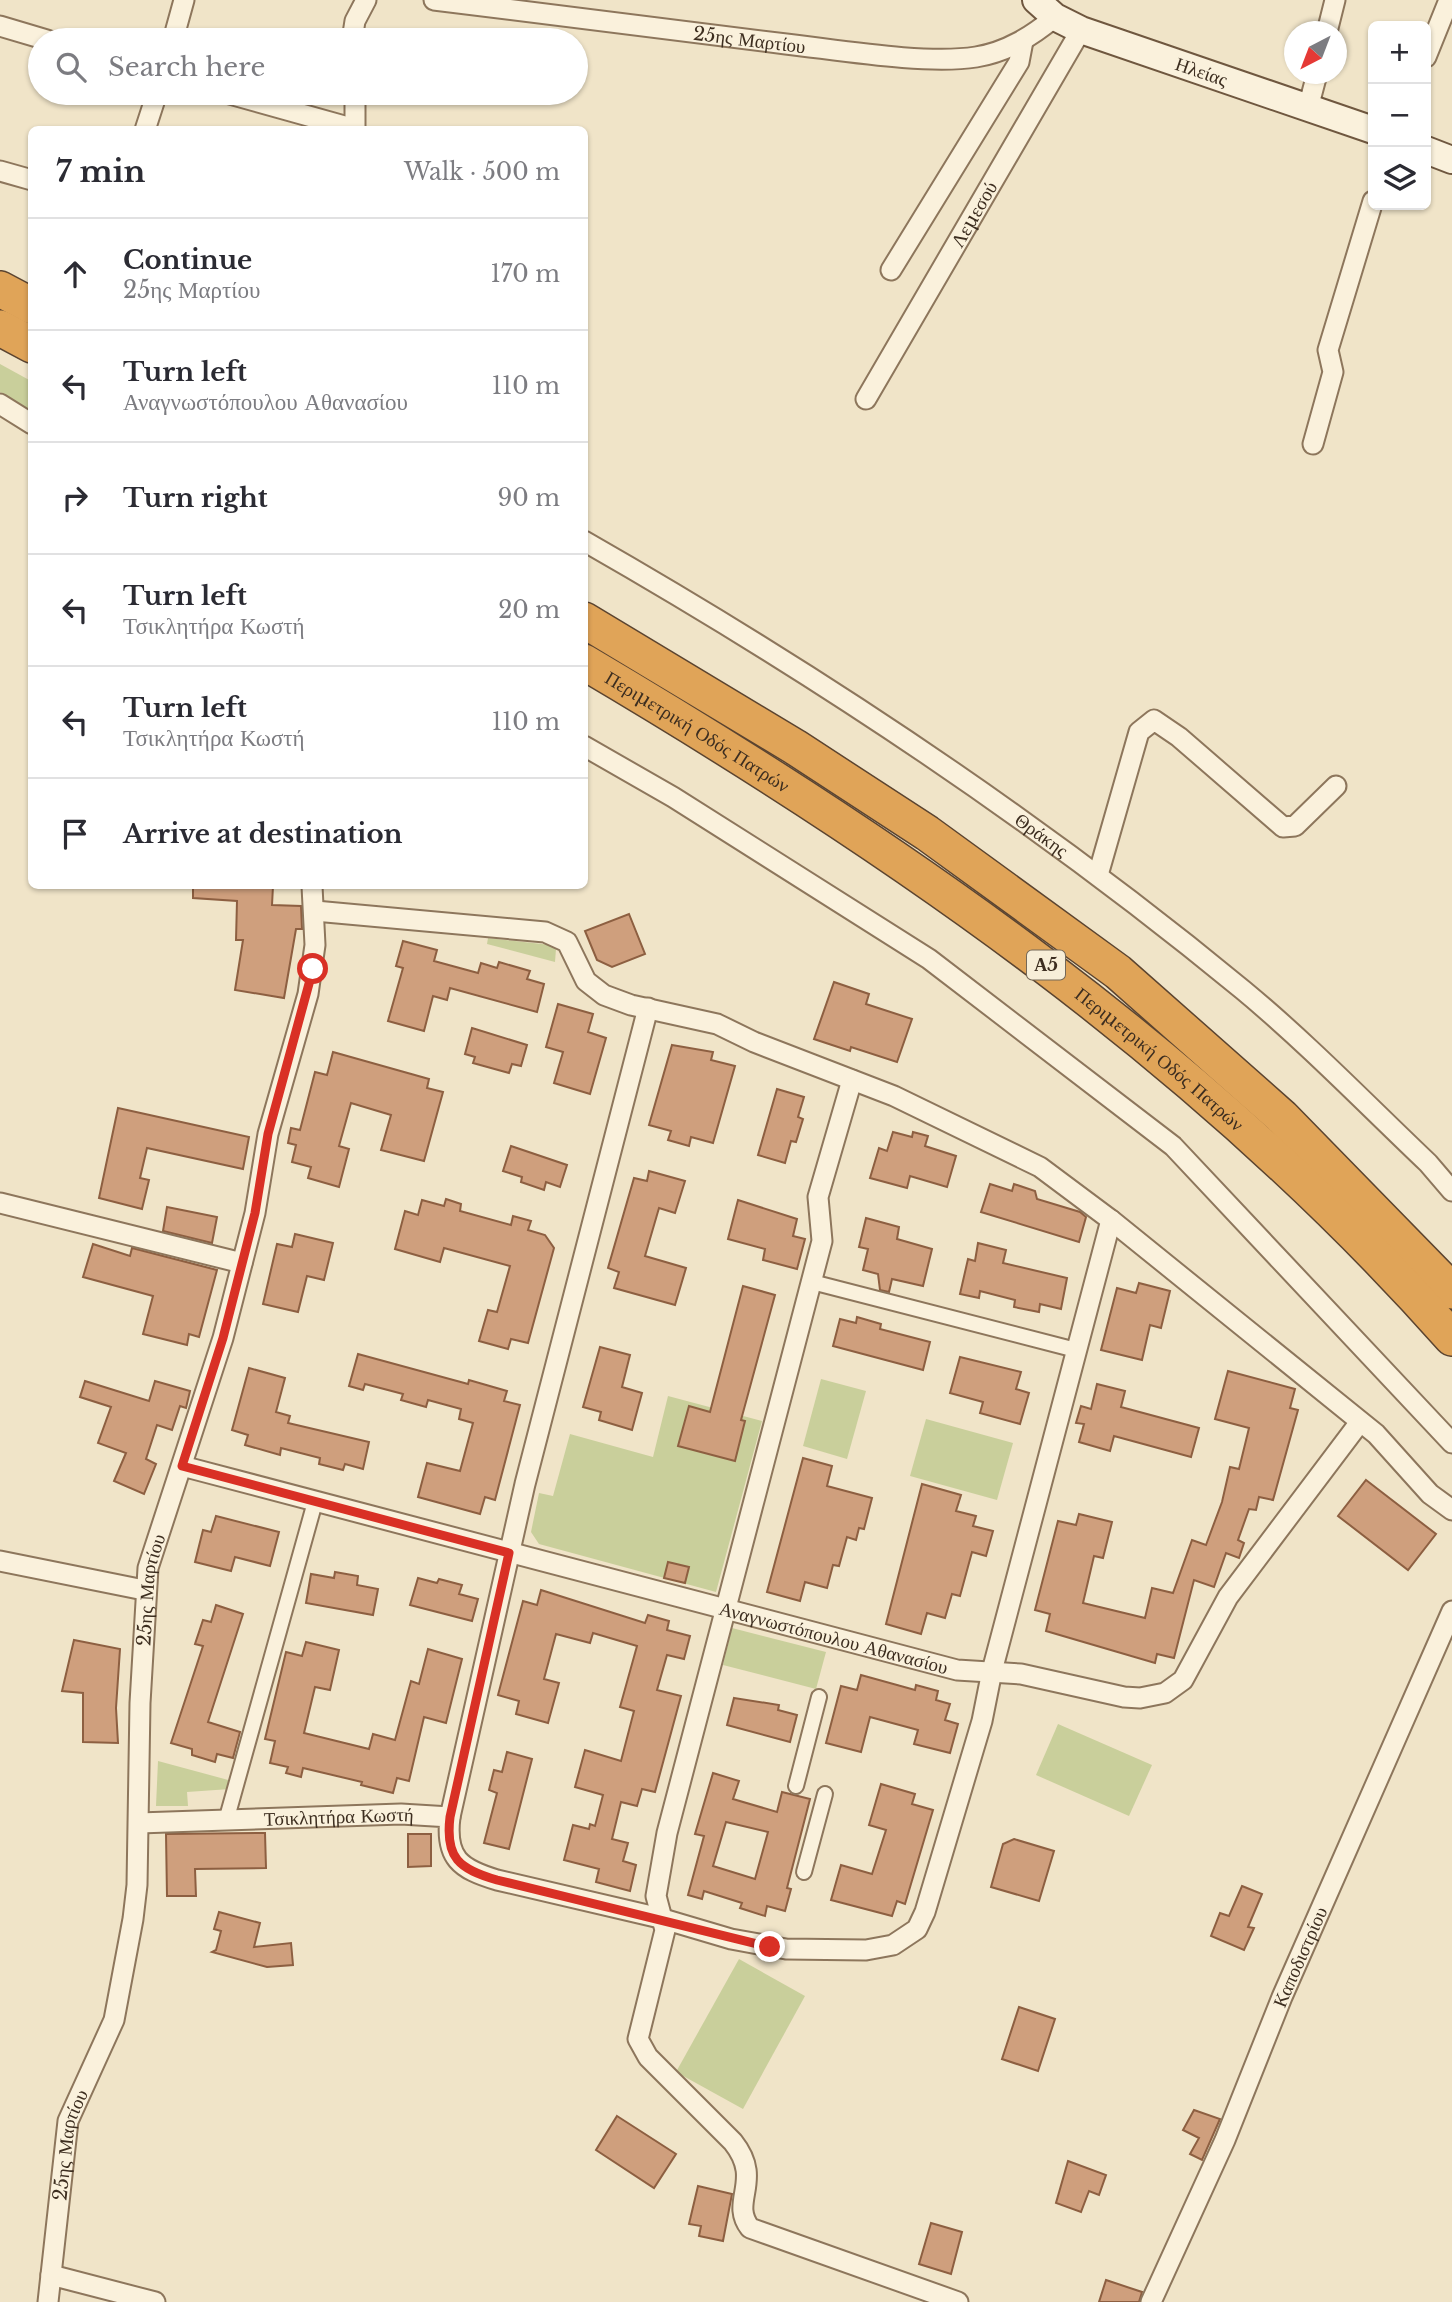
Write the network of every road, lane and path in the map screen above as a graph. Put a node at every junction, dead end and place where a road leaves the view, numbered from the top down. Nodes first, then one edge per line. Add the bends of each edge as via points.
1 (184, 0) edge
2 (365, 0) edge
3 (434, 0) edge
4 (1335, 0) edge
5 (1449, 0) edge
6 (1046, 8) edge
7 (1330, 21) edge
8 (0, 26) edge
9 (176, 28) edge
10 (354, 28) edge
11 (1081, 30) junction
12 (28, 34) edge
13 (1023, 41) junction
14 (1431, 45) edge
15 (1314, 84) edge
16 (153, 105) edge
17 (269, 105) edge
18 (355, 105) edge
19 (1308, 108) junction
20 (146, 126) edge
21 (344, 126) edge
22 (355, 126) edge
23 (1368, 128) edge
24 (1431, 152) edge
25 (1452, 160) edge
26 (0, 171) edge
27 (28, 179) edge
28 (1370, 210) edge
29 (891, 270) dead end
30 (0, 289) edge
31 (28, 304) edge
32 (0, 328) edge
33 (28, 343) edge
34 (866, 399) dead end
35 (0, 404) edge
36 (28, 422) edge
37 (1313, 444) dead end
38 (588, 543) edge
39 (588, 622) edge
40 (588, 665) edge
41 (588, 748) edge
42 (1336, 786) dead end
43 (1098, 875) junction
44 (312, 889) edge
45 (315, 911) junction
46 (648, 1009) junction
47 (852, 1080) junction
48 (1452, 1191) edge
49 (0, 1203) edge
50 (1111, 1220) junction
51 (242, 1263) junction
52 (812, 1282) junction
53 (1452, 1291) edge
54 (1452, 1338) edge
55 (1076, 1350) junction
56 (1360, 1422) junction
57 (1452, 1443) edge
58 (182, 1466) junction
59 (314, 1502) junction
60 (1452, 1510) edge
61 (509, 1553) junction
62 (0, 1561) edge
63 (145, 1590) junction
64 (724, 1610) junction
65 (1452, 1611) edge
66 (992, 1671) junction
67 (819, 1697) dead end
68 (796, 1786) dead end
69 (825, 1794) dead end
70 (450, 1817) junction
71 (226, 1821) junction
72 (139, 1824) junction
73 (804, 1872) dead end
74 (660, 1918) junction
75 (51, 2275) junction
76 (48, 2302) edge
77 (155, 2302) edge
78 (958, 2302) edge
79 (1151, 2302) edge

1 - 9 street
2 - 10 street
3 - 13 street, 25ης Μαρτίου via 832,50 936,58 975,57
4 - 7 street
5 - 14 street
6 - 11 main road, Ηλείας
6 - 13 street, 25ης Μαρτίου
8 - 12 street
11 - 19 main road, Ηλείας
11 - 34 street, Λεμεσού
13 - 29 street via 1018,62
15 - 19 street
16 - 20 street
17 - 21 street
18 - 22 street
19 - 23 main road, Ηλείας
24 - 25 main road
26 - 27 street
28 - 37 street via 1328,350 1334,372
30 - 31 highway
32 - 33 highway
35 - 36 street
38 - 43 street, Θράκης via 885,725
39 - 53 highway, Περιμετρική Οδός Πατρών / Α5 via 916,826 1118,972 1282,1117
40 - 54 highway, Περιμετρική Οδός Πατρών / Α5 via 906,864 1093,1000 1255,1140
41 - 57 street via 929,959 1173,1146
42 - 43 street via 1295,826 1283,827 1154,720 1139,732
43 - 48 street, Θράκης via 1245,992 1428,1163
44 - 45 street, 25ης Μαρτίου
45 - 46 street via 545,932 567,942 580,973 594,988 617,1001
45 - 51 street, 25ης Μαρτίου via 308,994 268,1134
46 - 47 street via 717,1024
46 - 61 street
47 - 50 street via 1040,1167
47 - 52 street via 818,1197 822,1241
49 - 51 street
50 - 55 street
50 - 56 street
51 - 58 street, 25ης Μαρτίου via 209,1387
52 - 55 street
52 - 64 street
55 - 66 street
56 - 60 street via 1436,1500
56 - 66 street, Αναγνωστόπουλου Αθανασίου via 1228,1597 1189,1670 1173,1688 1154,1697 1124,1697
58 - 59 street, Αναγνωστόπουλου Αθανασίου
58 - 63 street, 25ης Μαρτίου via 154,1544
59 - 61 street, Αναγνωστόπουλου Αθανασίου
59 - 71 street
61 - 64 street, Αναγνωστόπουλου Αθανασίου
61 - 70 street
62 - 63 street
63 - 72 street, 25ης Μαρτίου
64 - 66 street, Αναγνωστόπουλου Αθανασίου via 957,1670
64 - 74 street via 667,1833 656,1896
65 - 79 street, Καποδιστρίου
66 - 74 street via 982,1721 925,1912 917,1929 905,1939 866,1950 786,1949
67 - 68 street
69 - 73 street
70 - 71 street, Τσικλητήρα Κωστή via 410,1814
70 - 74 street via 451,1850 479,1875
71 - 72 street, Τσικλητήρα Κωστή
72 - 75 street, 25ης Μαρτίου via 136,1899 114,2020 68,2121
74 - 78 street via 665,1930 638,2039 648,2057 745,2158 748,2173 743,2213 747,2225 755,2232
75 - 76 street, 25ης Μαρτίου
75 - 77 street

